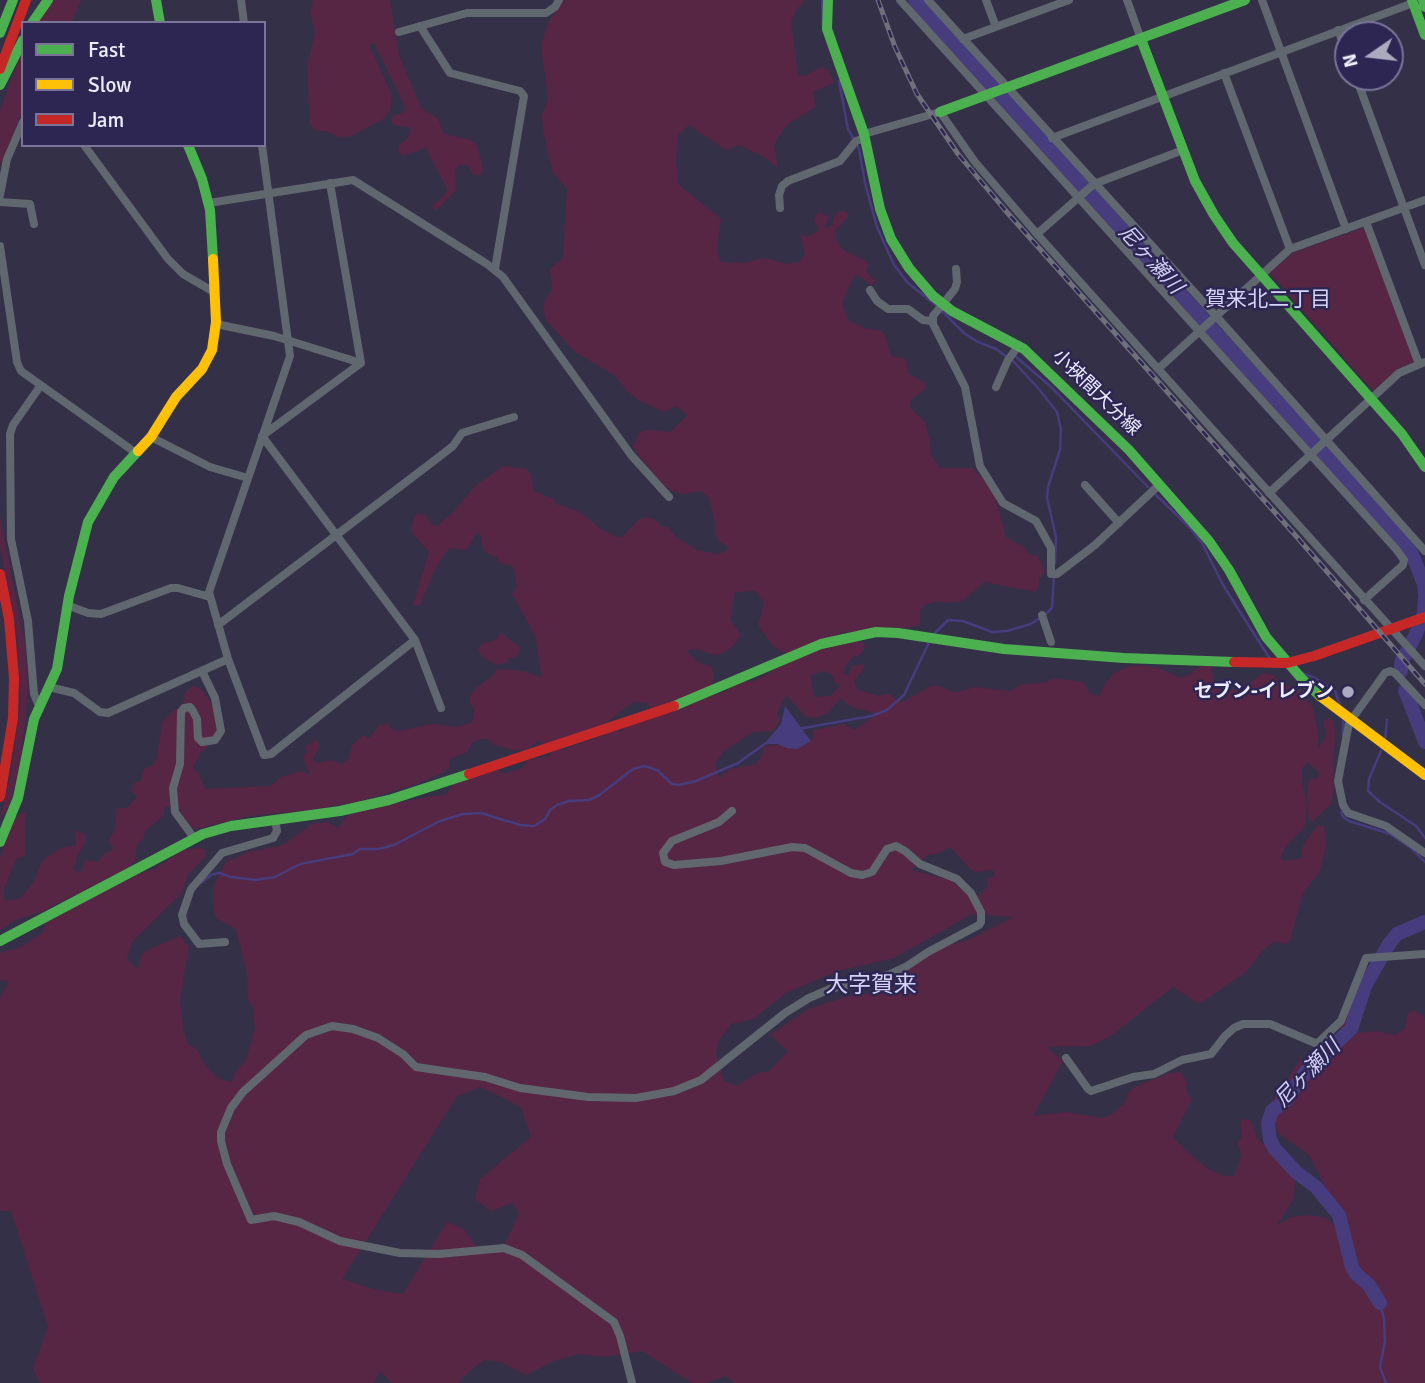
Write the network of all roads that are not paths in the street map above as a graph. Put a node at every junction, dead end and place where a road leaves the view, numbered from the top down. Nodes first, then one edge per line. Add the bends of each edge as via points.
1 (13, 0) edge
2 (26, 0) edge
3 (48, 0) edge
4 (156, 0) edge
5 (241, 0) edge
6 (559, 0) edge
7 (828, 0) edge
8 (900, 0) edge
9 (928, 0) edge
10 (986, 0) edge
11 (1069, 0) edge
12 (1127, 0) edge
13 (1245, 0) edge
14 (1262, 0) edge
15 (1416, 1) edge
16 (1054, 3) edge
17 (1425, 6) edge
18 (33, 21) edge
19 (160, 21) edge
20 (244, 21) edge
21 (1362, 21) edge
22 (420, 26) junction
23 (996, 27) junction
24 (1334, 31) edge
25 (0, 33) edge
26 (399, 33) dead end
27 (1425, 35) edge
28 (1141, 38) junction
29 (963, 39) junction
30 (21, 44) edge
31 (1281, 51) junction
32 (0, 69) edge
33 (1224, 73) junction
34 (0, 85) edge
35 (1006, 89) junction
36 (1361, 91) edge
37 (988, 94) junction
38 (1162, 96) junction
39 (940, 112) junction
40 (21, 127) edge
41 (864, 136) junction
42 (1052, 138) junction
43 (85, 147) edge
44 (188, 147) edge
45 (262, 147) edge
46 (1183, 150) junction
47 (330, 183) junction
48 (1094, 184) junction
49 (269, 192) junction
50 (0, 195) edge
51 (1079, 197) junction
52 (1425, 200) edge
53 (0, 202) edge
54 (208, 203) junction
55 (779, 208) dead end
56 (1404, 208) junction
57 (1366, 222) junction
58 (34, 224) dead end
59 (1346, 229) junction
60 (1037, 234) junction
61 (0, 246) edge
62 (1290, 250) junction
63 (1425, 265) edge
64 (495, 269) junction
65 (956, 269) dead end
66 (1261, 275) junction
67 (870, 290) dead end
68 (214, 292) junction
69 (940, 307) junction
70 (1216, 316) junction
71 (932, 321) junction
72 (216, 324) junction
73 (1200, 331) junction
74 (289, 342) junction
75 (1016, 348) junction
76 (360, 363) junction
77 (1422, 363) edge
78 (1158, 369) junction
79 (41, 385) junction
80 (996, 387) dead end
81 (1371, 398) junction
82 (514, 417) dead end
83 (262, 436) junction
84 (151, 437) junction
85 (1326, 440) junction
86 (136, 453) junction
87 (1311, 454) junction
88 (1425, 467) edge
89 (248, 478) junction
90 (1085, 485) dead end
91 (1159, 485) junction
92 (1269, 493) junction
93 (669, 497) dead end
94 (1119, 523) junction
95 (337, 536) junction
96 (1425, 551) edge
97 (0, 574) edge
98 (210, 597) junction
99 (1364, 600) junction
100 (67, 605) junction
101 (1042, 615) dead end
102 (1424, 618) edge
103 (218, 625) junction
104 (1391, 630) junction
105 (415, 639) junction
106 (1051, 642) dead end
107 (228, 659) junction
108 (1287, 663) junction
109 (1425, 666) edge
110 (202, 671) junction
111 (50, 687) junction
112 (1425, 705) edge
113 (39, 706) junction
114 (441, 708) dead end
115 (1350, 720) junction
116 (1425, 775) edge
117 (0, 797) edge
118 (732, 811) dead end
119 (275, 819) junction
120 (194, 838) junction
121 (0, 842) edge
122 (1425, 853) edge
123 (0, 941) edge
124 (225, 942) dead end
125 (1425, 954) edge
126 (1066, 1058) dead end
127 (632, 1383) edge

1 - 25 main road
2 - 32 main road
3 - 18 main road
4 - 19 main road
5 - 20 street
6 - 22 street via 545,13 467,13
7 - 41 main road, 小挾間大分線 via 831,45
8 - 37 street
9 - 29 street
10 - 23 street
11 - 16 street
12 - 28 street
13 - 28 main road
14 - 31 street
15 - 17 main road
15 - 21 street
15 - 27 main road
16 - 23 street
22 - 26 street
22 - 64 street via 450,73 520,91 524,96
23 - 29 street
24 - 31 street
28 - 35 main road
28 - 38 main road
29 - 35 street
30 - 34 main road
31 - 33 street
31 - 59 street
33 - 38 street
33 - 62 street
35 - 37 main road
35 - 42 street
36 - 56 street
37 - 39 main road
37 - 51 street
38 - 42 street
38 - 46 main road
39 - 41 street
39 - 60 street via 975,162
40 - 50 street via 7,159
41 - 55 street via 840,161 782,186
41 - 69 main road, 小挾間大分線 via 891,239
42 - 48 street
43 - 68 street via 173,265
44 - 54 main road
45 - 49 street
46 - 48 street
46 - 66 main road via 1214,215
47 - 49 street
47 - 64 street via 356,181
47 - 76 street
48 - 51 street
48 - 70 street
49 - 54 street
49 - 74 street
51 - 60 street
51 - 73 street
52 - 56 street
53 - 58 street via 30,204
54 - 68 main road
56 - 57 street
56 - 63 street
57 - 59 street
57 - 77 street
59 - 62 street
60 - 78 street
61 - 79 street via 19,367
62 - 66 street
64 - 93 street via 631,454
65 - 69 street via 956,285
66 - 70 street
66 - 81 main road
67 - 71 street via 890,310 909,309
68 - 72 main road
69 - 71 street
69 - 75 main road, 小挾間大分線
70 - 73 street
70 - 85 street
71 - 94 street via 965,387 980,466 1003,503 1036,521 1051,548 1054,574
72 - 74 street
72 - 84 main road via 206,362
73 - 78 street
73 - 87 street
74 - 76 street
74 - 83 street via 289,362
75 - 80 street
75 - 91 main road, 小挾間大分線 via 1129,450
76 - 83 street
77 - 81 street via 1399,373
78 - 92 street
79 - 86 street
79 - 113 street via 10,434 11,538
81 - 85 street
81 - 88 main road
82 - 95 street via 462,433 452,448
83 - 89 street
83 - 95 street
84 - 86 main road
84 - 89 street via 210,467
85 - 87 street
85 - 96 street
86 - 100 main road via 90,517
87 - 92 street
87 - 99 street via 1404,560 1402,567
89 - 98 street
90 - 94 street
91 - 94 street
91 - 108 main road, 小挾間大分線 via 1215,550 1261,629
92 - 99 street
95 - 103 street
95 - 105 street
97 - 117 main road via 14,678 13,718
98 - 100 street via 171,588 101,614
98 - 103 street
99 - 104 street
100 - 111 main road via 59,663
101 - 106 street
102 - 104 main road
103 - 107 street
104 - 108 main road
104 - 109 street
105 - 107 street via 268,756 262,753
105 - 114 street
107 - 110 street
108 - 115 main road, 小挾間大分線
108 - 119 main road via 1124,658 1004,649 898,633 859,634 821,644 649,715 389,800
110 - 111 street via 105,713 74,693
110 - 120 street via 211,687 221,731 215,740 202,742 193,711 184,708 180,764 173,788 175,811
111 - 113 main road
112 - 115 street via 1390,671
113 - 121 main road via 18,798
115 - 116 main road, 小挾間大分線
115 - 122 street via 1338,781 1344,808 1350,815 1390,828
118 - 127 street via 719,822 672,841 663,853 665,862 728,860 792,847 805,848 862,875 872,872 887,849 896,846 920,864 957,879 971,893 981,922 898,971 809,998 701,1080 674,1091 636,1098 588,1097 520,1087 416,1067 378,1038 331,1026 306,1035 243,1091 221,1132 227,1164 251,1220 274,1216 340,1241 400,1253 513,1251 614,1322
119 - 120 main road
119 - 124 street via 273,838 222,853 191,889 182,915 184,924 199,944
120 - 123 main road
125 - 126 street via 1366,958 1340,1021 1319,1042 1270,1024 1243,1024 1225,1036 1211,1054 1091,1091

